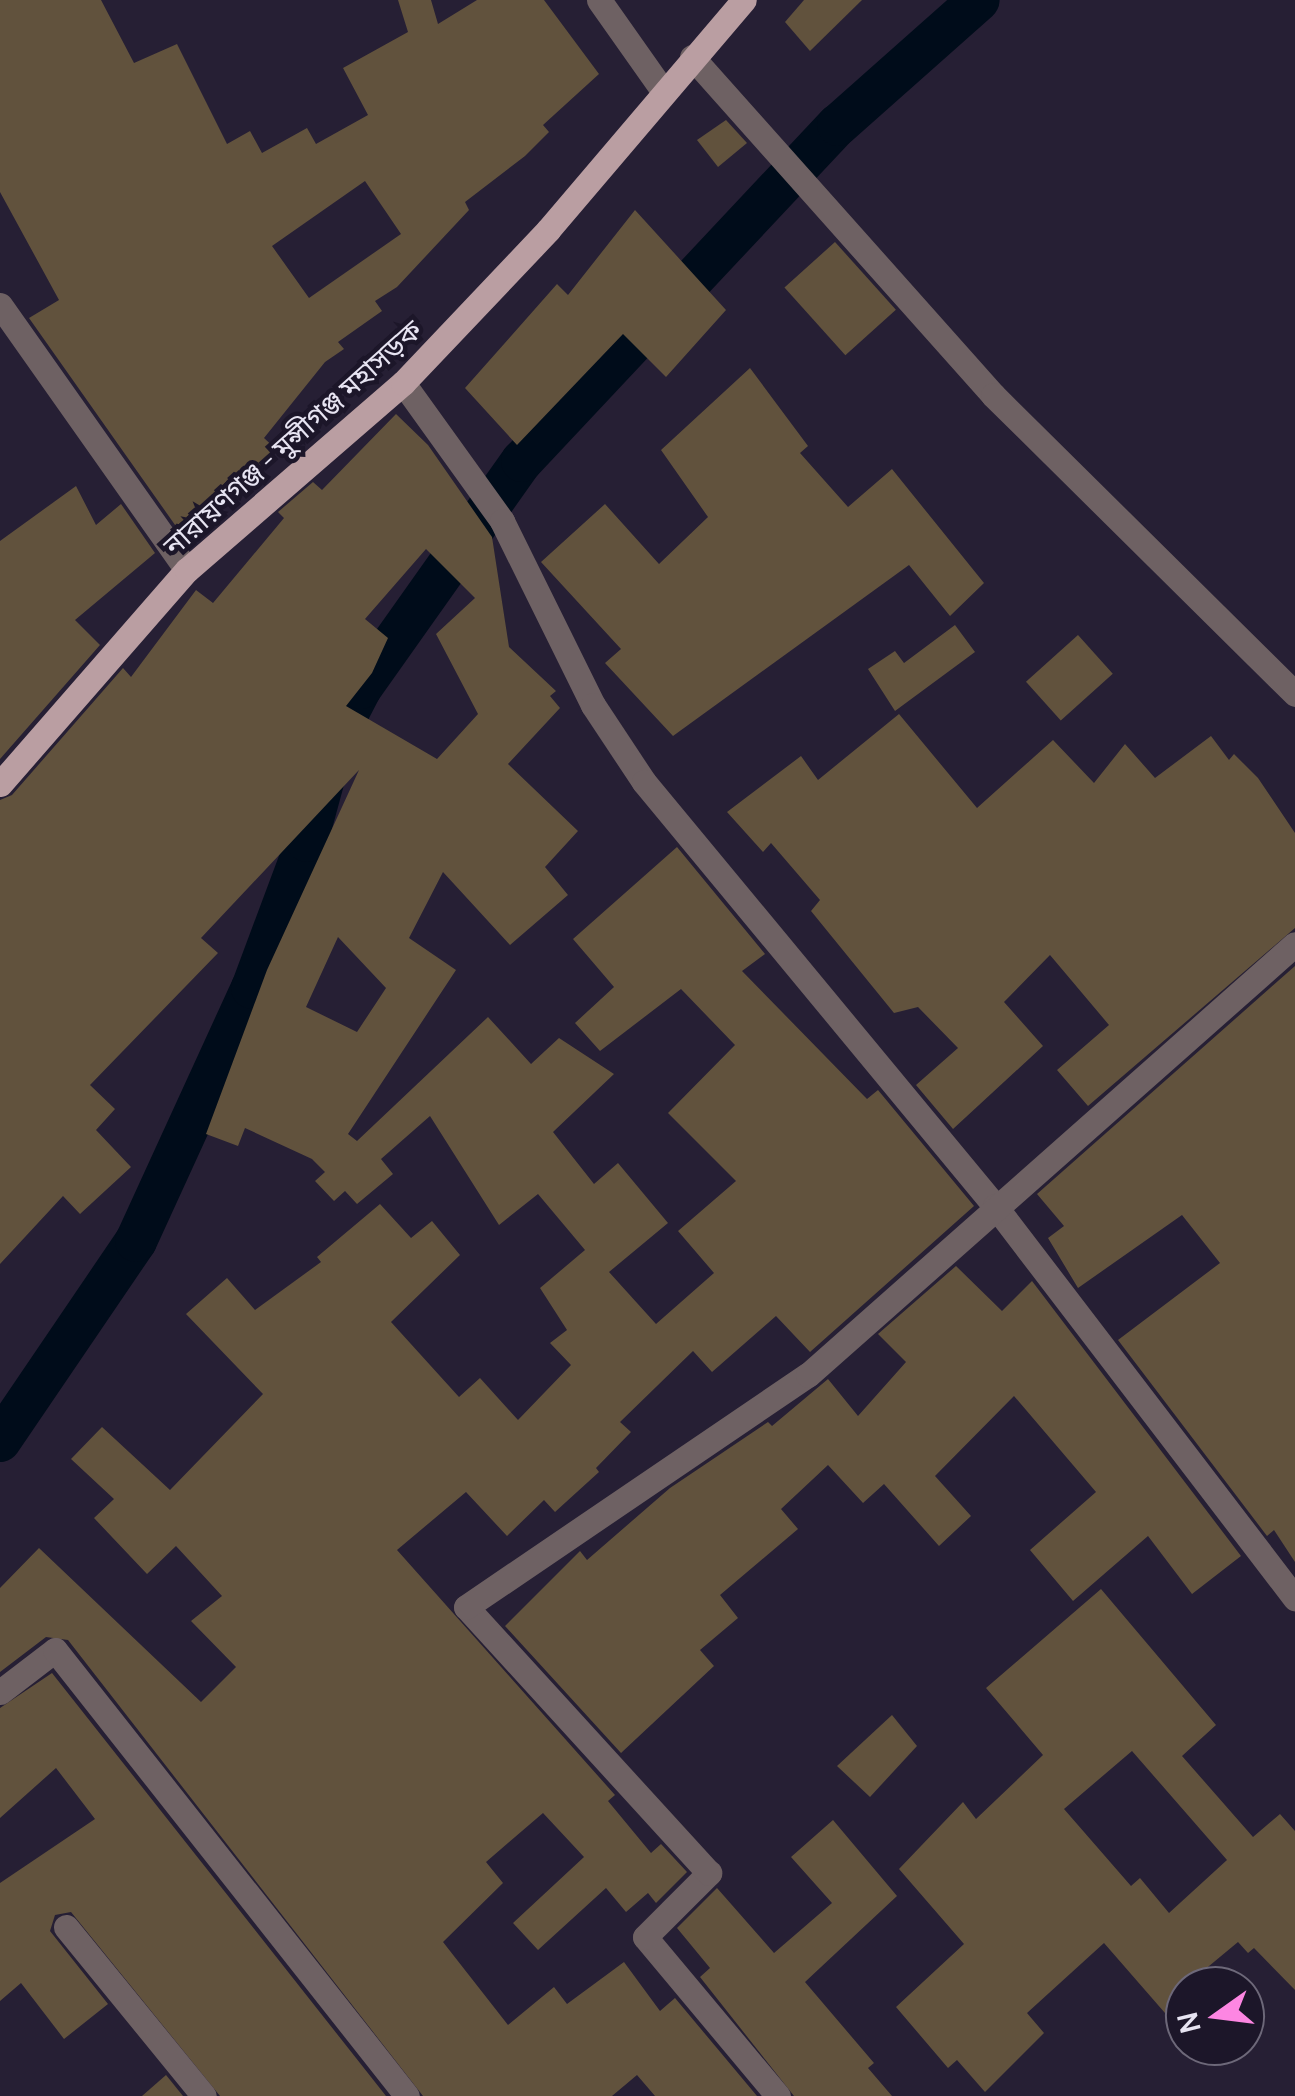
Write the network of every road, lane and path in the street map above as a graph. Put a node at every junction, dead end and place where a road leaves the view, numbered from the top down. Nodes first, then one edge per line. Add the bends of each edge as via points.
1 (599, 0) edge
2 (744, 0) edge
3 (692, 58) junction
4 (664, 92) junction
5 (0, 305) edge
6 (404, 384) junction
7 (187, 570) junction
8 (1295, 694) edge
9 (0, 784) edge
10 (1295, 944) edge
11 (995, 1206) junction
12 (1295, 1599) edge
13 (0, 1692) edge
14 (66, 1928) dead end
15 (204, 2096) edge
16 (407, 2096) edge
17 (778, 2096) edge

1 - 4 street
2 - 3 main road, নারায়ণগঞ্জ - মুন্সীগঞ্জ মহাসড়ক
3 - 4 main road, নারায়ণগঞ্জ - মুন্সীগঞ্জ মহাসড়ক
3 - 8 street via 853,246 993,395
4 - 6 main road, নারায়ণগঞ্জ - মুন্সীগঞ্জ মহাসড়ক via 548,230
5 - 7 street
6 - 7 main road, নারায়ণগঞ্জ - মুন্সীগঞ্জ মহাসড়ক
6 - 11 street via 502,521 593,706 644,782
7 - 9 main road, নারায়ণগঞ্জ - মুন্সীগঞ্জ মহাসড়ক
10 - 11 street
11 - 12 street
11 - 17 street via 808,1374 466,1607 709,1872 645,1936
13 - 16 street via 55,1650
14 - 15 street

